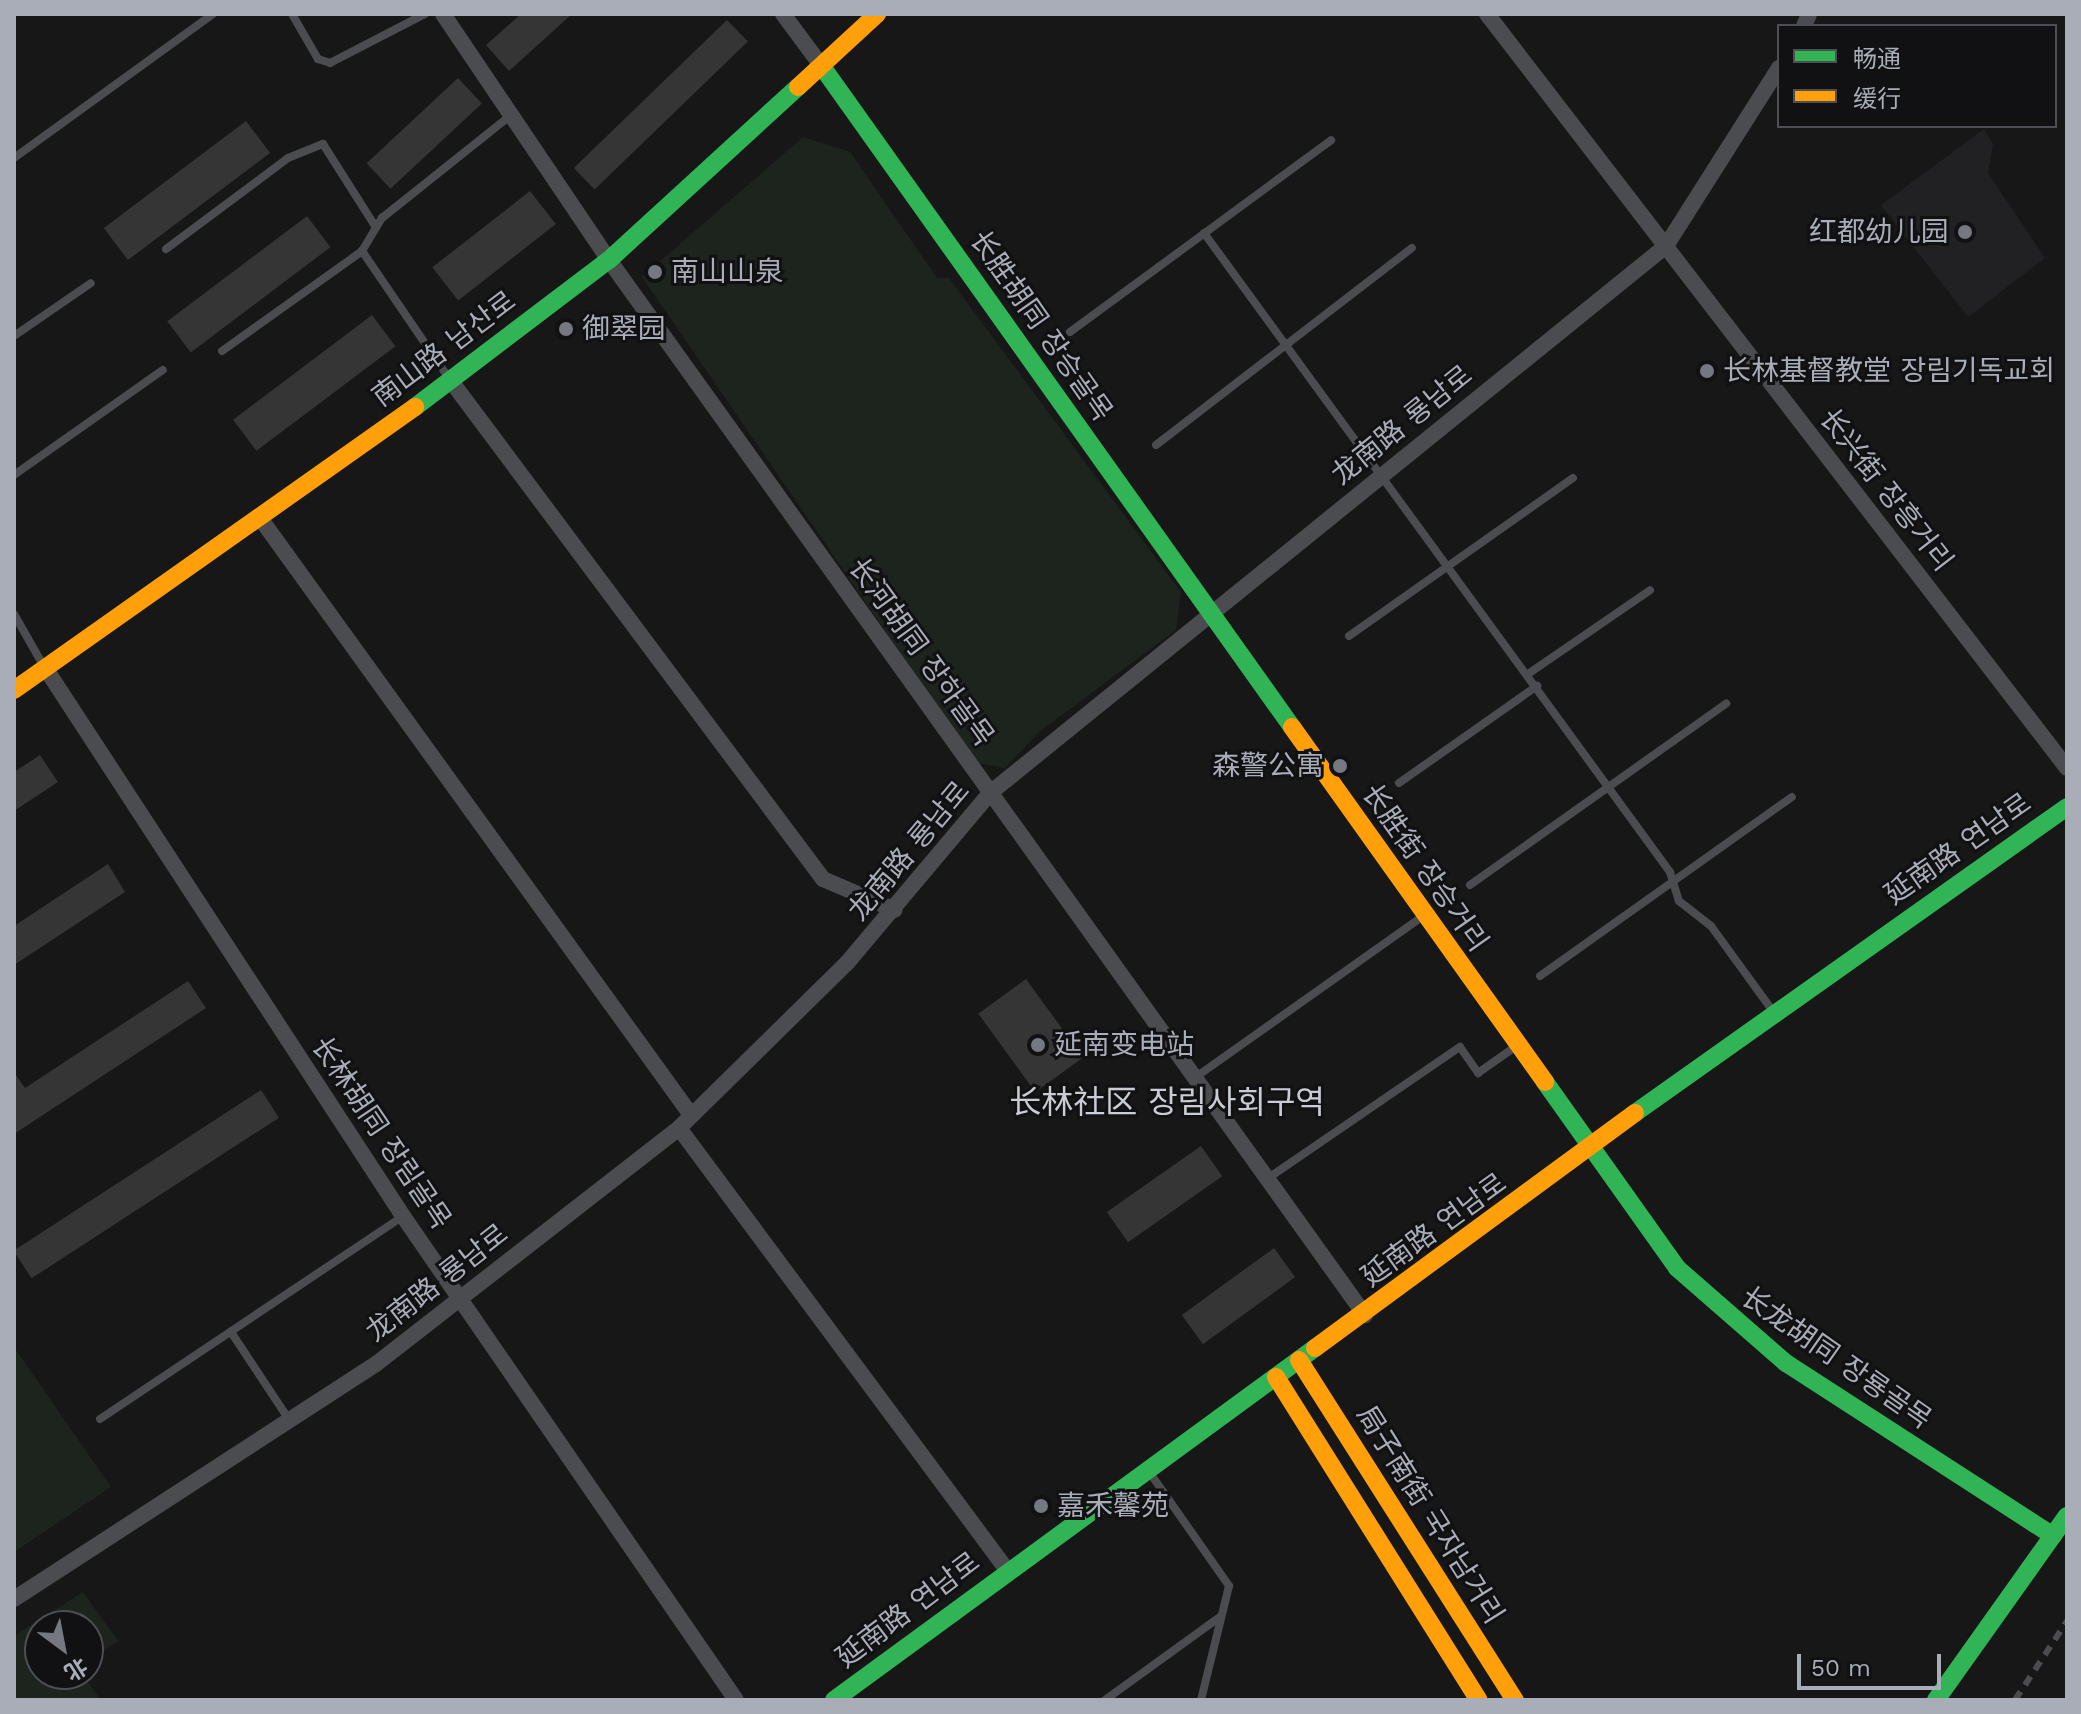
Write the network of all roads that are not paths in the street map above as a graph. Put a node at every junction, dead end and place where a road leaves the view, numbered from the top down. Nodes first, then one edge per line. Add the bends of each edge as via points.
1 (213, 14) edge
2 (292, 14) edge
3 (425, 14) edge
4 (443, 14) edge
5 (783, 14) edge
6 (877, 14) edge
7 (1487, 14) edge
8 (823, 68) junction
9 (1777, 71) edge
10 (512, 114) junction
11 (1331, 140) dead end
12 (14, 158) edge
13 (375, 226) junction
14 (1204, 233) junction
15 (1666, 246) junction
16 (1412, 248) dead end
17 (166, 249) dead end
18 (362, 251) junction
19 (609, 260) junction
20 (91, 283) dead end
21 (1070, 332) dead end
22 (14, 336) edge
23 (1287, 344) junction
24 (222, 351) dead end
25 (163, 370) dead end
26 (451, 381) junction
27 (1156, 445) dead end
28 (14, 475) edge
29 (1377, 477) junction
30 (1573, 478) dead end
31 (260, 518) junction
32 (1450, 565) junction
33 (1650, 590) dead end
34 (14, 614) edge
35 (1213, 616) junction
36 (1349, 636) dead end
37 (46, 669) junction
38 (1528, 674) junction
39 (1537, 686) junction
40 (14, 690) edge
41 (1726, 704) dead end
42 (2067, 768) edge
43 (1399, 783) dead end
44 (1609, 787) junction
45 (990, 793) junction
46 (1792, 797) dead end
47 (2067, 807) edge
48 (1674, 881) junction
49 (1470, 885) dead end
50 (895, 910) junction
51 (1424, 915) junction
52 (1540, 976) dead end
53 (1773, 1012) junction
54 (1516, 1046) junction
55 (1192, 1080) junction
56 (685, 1122) junction
57 (1590, 1152) junction
58 (1266, 1180) junction
59 (403, 1216) junction
60 (461, 1297) junction
61 (1365, 1315) junction
62 (231, 1332) junction
63 (1299, 1360) junction
64 (1276, 1377) junction
65 (100, 1419) dead end
66 (290, 1421) junction
67 (1147, 1469) junction
68 (2067, 1516) edge
69 (2053, 1536) junction
70 (1007, 1570) junction
71 (14, 1599) edge
72 (1222, 1615) junction
73 (736, 1700) edge
74 (834, 1700) edge
75 (1105, 1700) edge
76 (1201, 1700) edge
77 (1479, 1700) edge
78 (1515, 1700) edge
79 (1936, 1700) edge

1 - 12 lane
2 - 3 lane via 318,59 330,63
4 - 10 street, 长河胡同 장하골목
5 - 8 street
6 - 8 street, 南山路 남산로
7 - 15 street, 长兴街 장흥거리
8 - 19 street, 南山路 남산로
8 - 35 street, 长胜胡同 장승골목
9 - 15 street, 龙南路 룡남로
10 - 13 lane
10 - 19 street, 长河胡同 장하골목
11 - 14 lane
13 - 17 lane via 323,144 288,158
13 - 18 lane
14 - 21 lane
14 - 23 lane
15 - 29 street, 龙南路 룡남로
15 - 42 street, 长兴街 장흥거리
16 - 23 lane
18 - 24 lane
18 - 26 lane
19 - 26 street, 南山路 남산로
19 - 45 street, 长河胡同 장하골목
20 - 22 lane
23 - 27 lane
23 - 29 lane
25 - 28 lane
26 - 31 street, 南山路 남산로
26 - 50 street via 823,879
29 - 32 lane
29 - 35 street, 龙南路 룡남로
30 - 32 lane
31 - 37 street, 南山路 남산로
31 - 56 street
32 - 36 lane
32 - 38 lane
33 - 38 lane
34 - 37 lane
35 - 45 street, 龙南路 룡남로
35 - 51 street, 长胜街 장승거리
37 - 40 street, 南山路 남산로
37 - 59 street, 长林胡同 장림골목
38 - 39 lane
39 - 43 lane
39 - 44 lane
41 - 44 lane
44 - 48 lane
44 - 49 lane
45 - 50 street, 龙南路 룡남로
45 - 55 street, 长河胡同 장하골목
46 - 48 lane
47 - 53 street, 延南路 연남로
48 - 52 lane
48 - 53 lane via 1679,901 1711,926
50 - 56 street, 龙南路 룡남로
51 - 54 street, 长胜街 장승거리
51 - 55 lane
53 - 57 street, 延南路 연남로
54 - 57 street, 长胜街 장승거리
54 - 58 lane via 1478,1073 1460,1047
55 - 58 street, 长河胡同 장하골목
56 - 60 street, 龙南路 룡남로
56 - 70 street
57 - 61 street, 延南路 연남로
57 - 69 street, 长龙胡同 장룡골목 via 1677,1268 1718,1311
58 - 61 street, 长河胡同 장하골목
59 - 60 street, 长林胡同 장림골목
59 - 62 lane
60 - 66 street, 龙南路 룡남로
60 - 73 street, 长林胡同 장림골목
61 - 63 street, 延南路 연남로
62 - 65 lane
62 - 66 lane
63 - 64 street, 延南路 연남로
63 - 78 street, 局子南街 국자남거리
64 - 67 street, 延南路 연남로
64 - 77 street, 局子南街 국자남거리
66 - 71 street, 龙南路 룡남로
67 - 70 street, 延南路 연남로
67 - 72 lane via 1225,1578
68 - 69 street
69 - 79 street
70 - 74 street, 延南路 연남로
72 - 75 lane
72 - 76 lane

